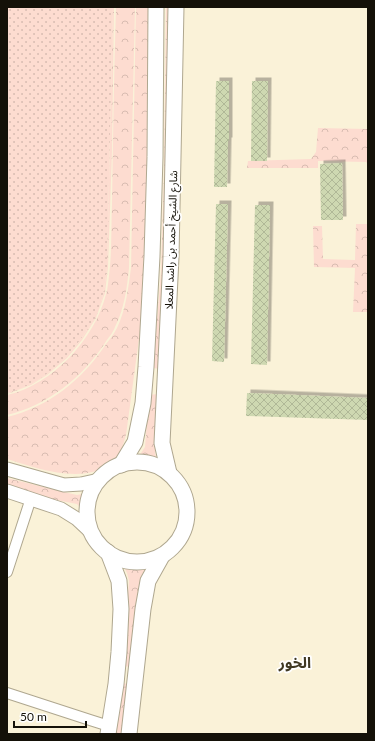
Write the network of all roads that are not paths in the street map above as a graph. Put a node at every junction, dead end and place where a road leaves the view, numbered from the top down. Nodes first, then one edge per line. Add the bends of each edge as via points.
1 (156, 7) edge
2 (176, 7) edge
3 (121, 465) junction
4 (7, 469) edge
5 (169, 473) junction
6 (99, 480) junction
7 (7, 491) edge
8 (31, 498) junction
9 (92, 533) junction
10 (108, 552) junction
11 (162, 556) junction
12 (7, 572) edge
13 (7, 693) edge
14 (109, 730) edge
15 (129, 734) edge

1 - 3 main road, شارع الشيخ أحمد بن راشد المعلا via 152,256 146,366 143,403 135,442
2 - 5 main road, شارع الشيخ أحمد بن راشد المعلا via 171,257 162,443
3 - 5 main road via 138,462 154,465
3 - 6 main road via 113,468
4 - 6 street via 64,485
5 - 11 main road via 180,485 186,500 188,516 183,532 174,546
6 - 9 main road via 90,496 88,515
7 - 8 street
8 - 9 street via 61,509
8 - 12 street
9 - 10 main road via 101,547
10 - 11 main road via 125,560 144,562
10 - 14 main road via 119,581 121,609 116,684
11 - 15 main road via 148,581
13 - 14 street via 90,720

